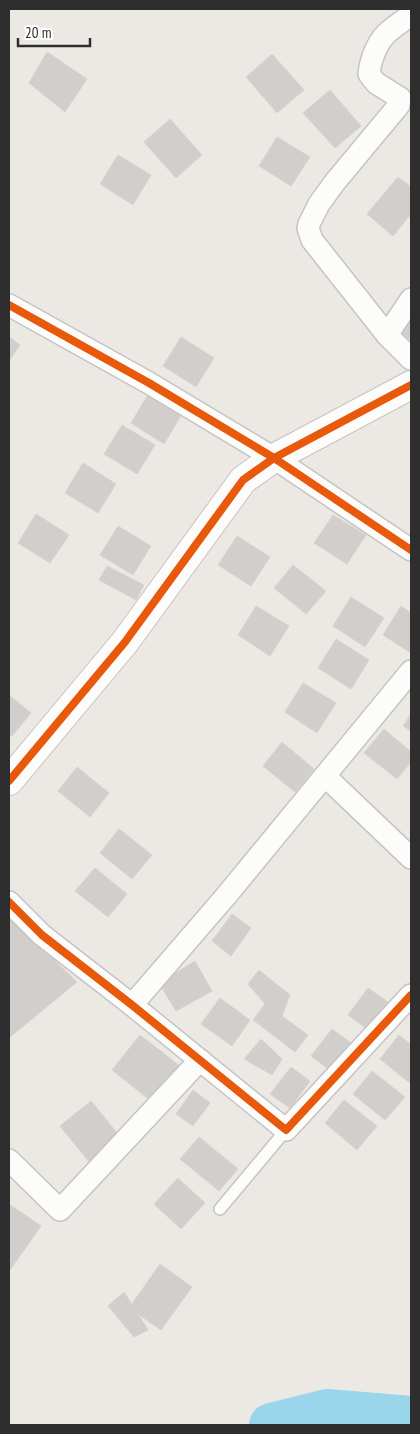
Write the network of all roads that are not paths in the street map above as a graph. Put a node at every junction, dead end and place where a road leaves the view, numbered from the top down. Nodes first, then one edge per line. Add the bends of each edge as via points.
1 (411, 15) edge
2 (411, 299) edge
3 (9, 305) edge
4 (387, 336) junction
5 (411, 359) edge
6 (411, 386) edge
7 (274, 458) junction
8 (411, 550) edge
9 (411, 672) edge
10 (325, 776) junction
11 (9, 781) edge
12 (411, 858) edge
13 (9, 902) edge
14 (411, 995) edge
15 (132, 1005) junction
16 (200, 1060) junction
17 (286, 1130) junction
18 (9, 1160) edge
19 (220, 1210) dead end

1 - 4 street via 386,34 370,66 369,74 376,83 400,98 399,105 327,193 308,228 312,240
2 - 4 street
3 - 7 street
4 - 5 street
6 - 7 street
7 - 8 street
7 - 11 street via 243,480 125,642
9 - 10 street
10 - 12 street
10 - 15 street
13 - 15 street via 42,936
14 - 17 street
15 - 16 street
16 - 17 street
16 - 18 street via 60,1210
17 - 19 lane

